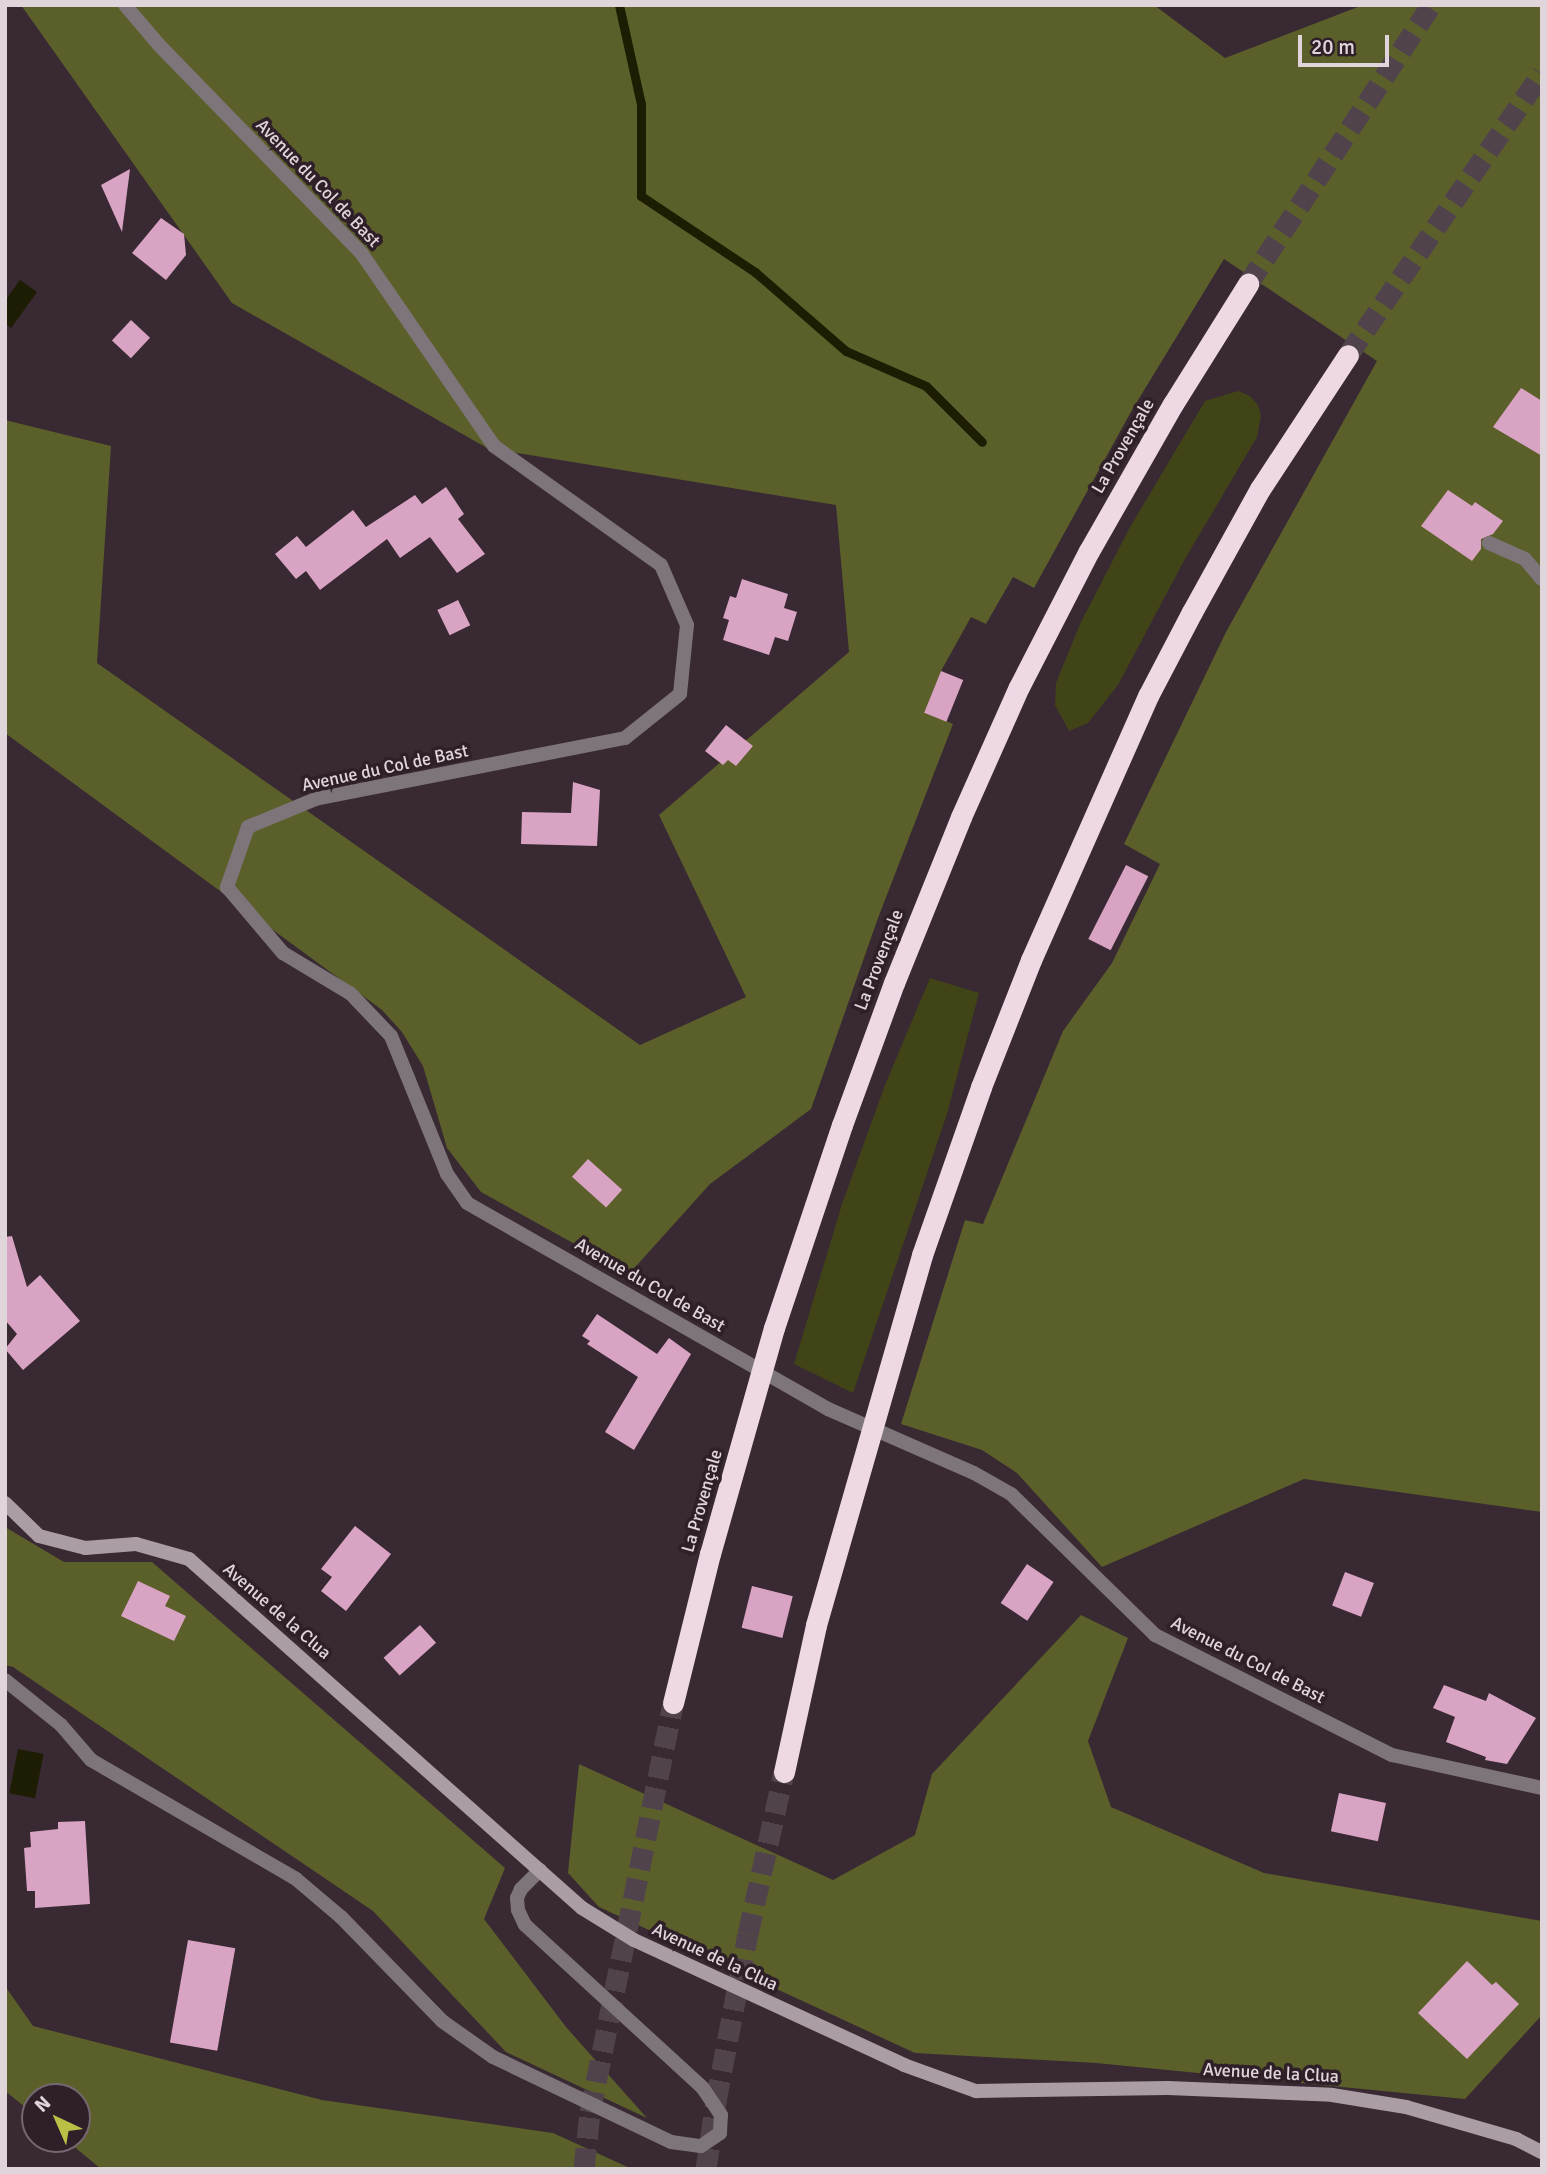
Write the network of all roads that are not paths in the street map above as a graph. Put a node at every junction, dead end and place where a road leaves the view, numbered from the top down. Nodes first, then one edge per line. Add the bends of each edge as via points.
1 (125, 5) edge
2 (1248, 284) tunnel mouth
3 (1348, 355) tunnel mouth
4 (1489, 544) dead end
5 (1542, 579) edge
6 (5, 1503) edge
7 (5, 1680) edge
8 (673, 1703) tunnel mouth
9 (784, 1772) tunnel mouth
10 (1542, 1788) edge
11 (540, 1870) junction
12 (1542, 2152) edge

1 - 10 street, Avenue du Col de Bast via 362,254 494,446 661,565 687,625 680,694 625,738 318,798 248,827 227,887 282,953 351,994 391,1036 447,1174 467,1203 828,1409 1011,1494 1155,1635 1392,1755
2 - 8 highway, La Provençale via 1089,551 1019,687 961,817 842,1125 774,1328
3 - 9 highway via 1260,489 1148,696 1080,846 981,1087 883,1384 816,1625
4 - 5 street via 1525,559
6 - 11 street, Avenue de la Clua via 39,1536 85,1548 136,1544 188,1559
7 - 11 street via 61,1725 91,1760 296,1879 341,1917 442,2021 493,2057 670,2142 701,2146 720,2133 721,2115 703,2088 525,1924 517,1898
11 - 12 street, Avenue de la Clua via 582,1908 634,1940 904,2066 976,2091 1168,2088 1332,2095 1406,2107 1516,2139

